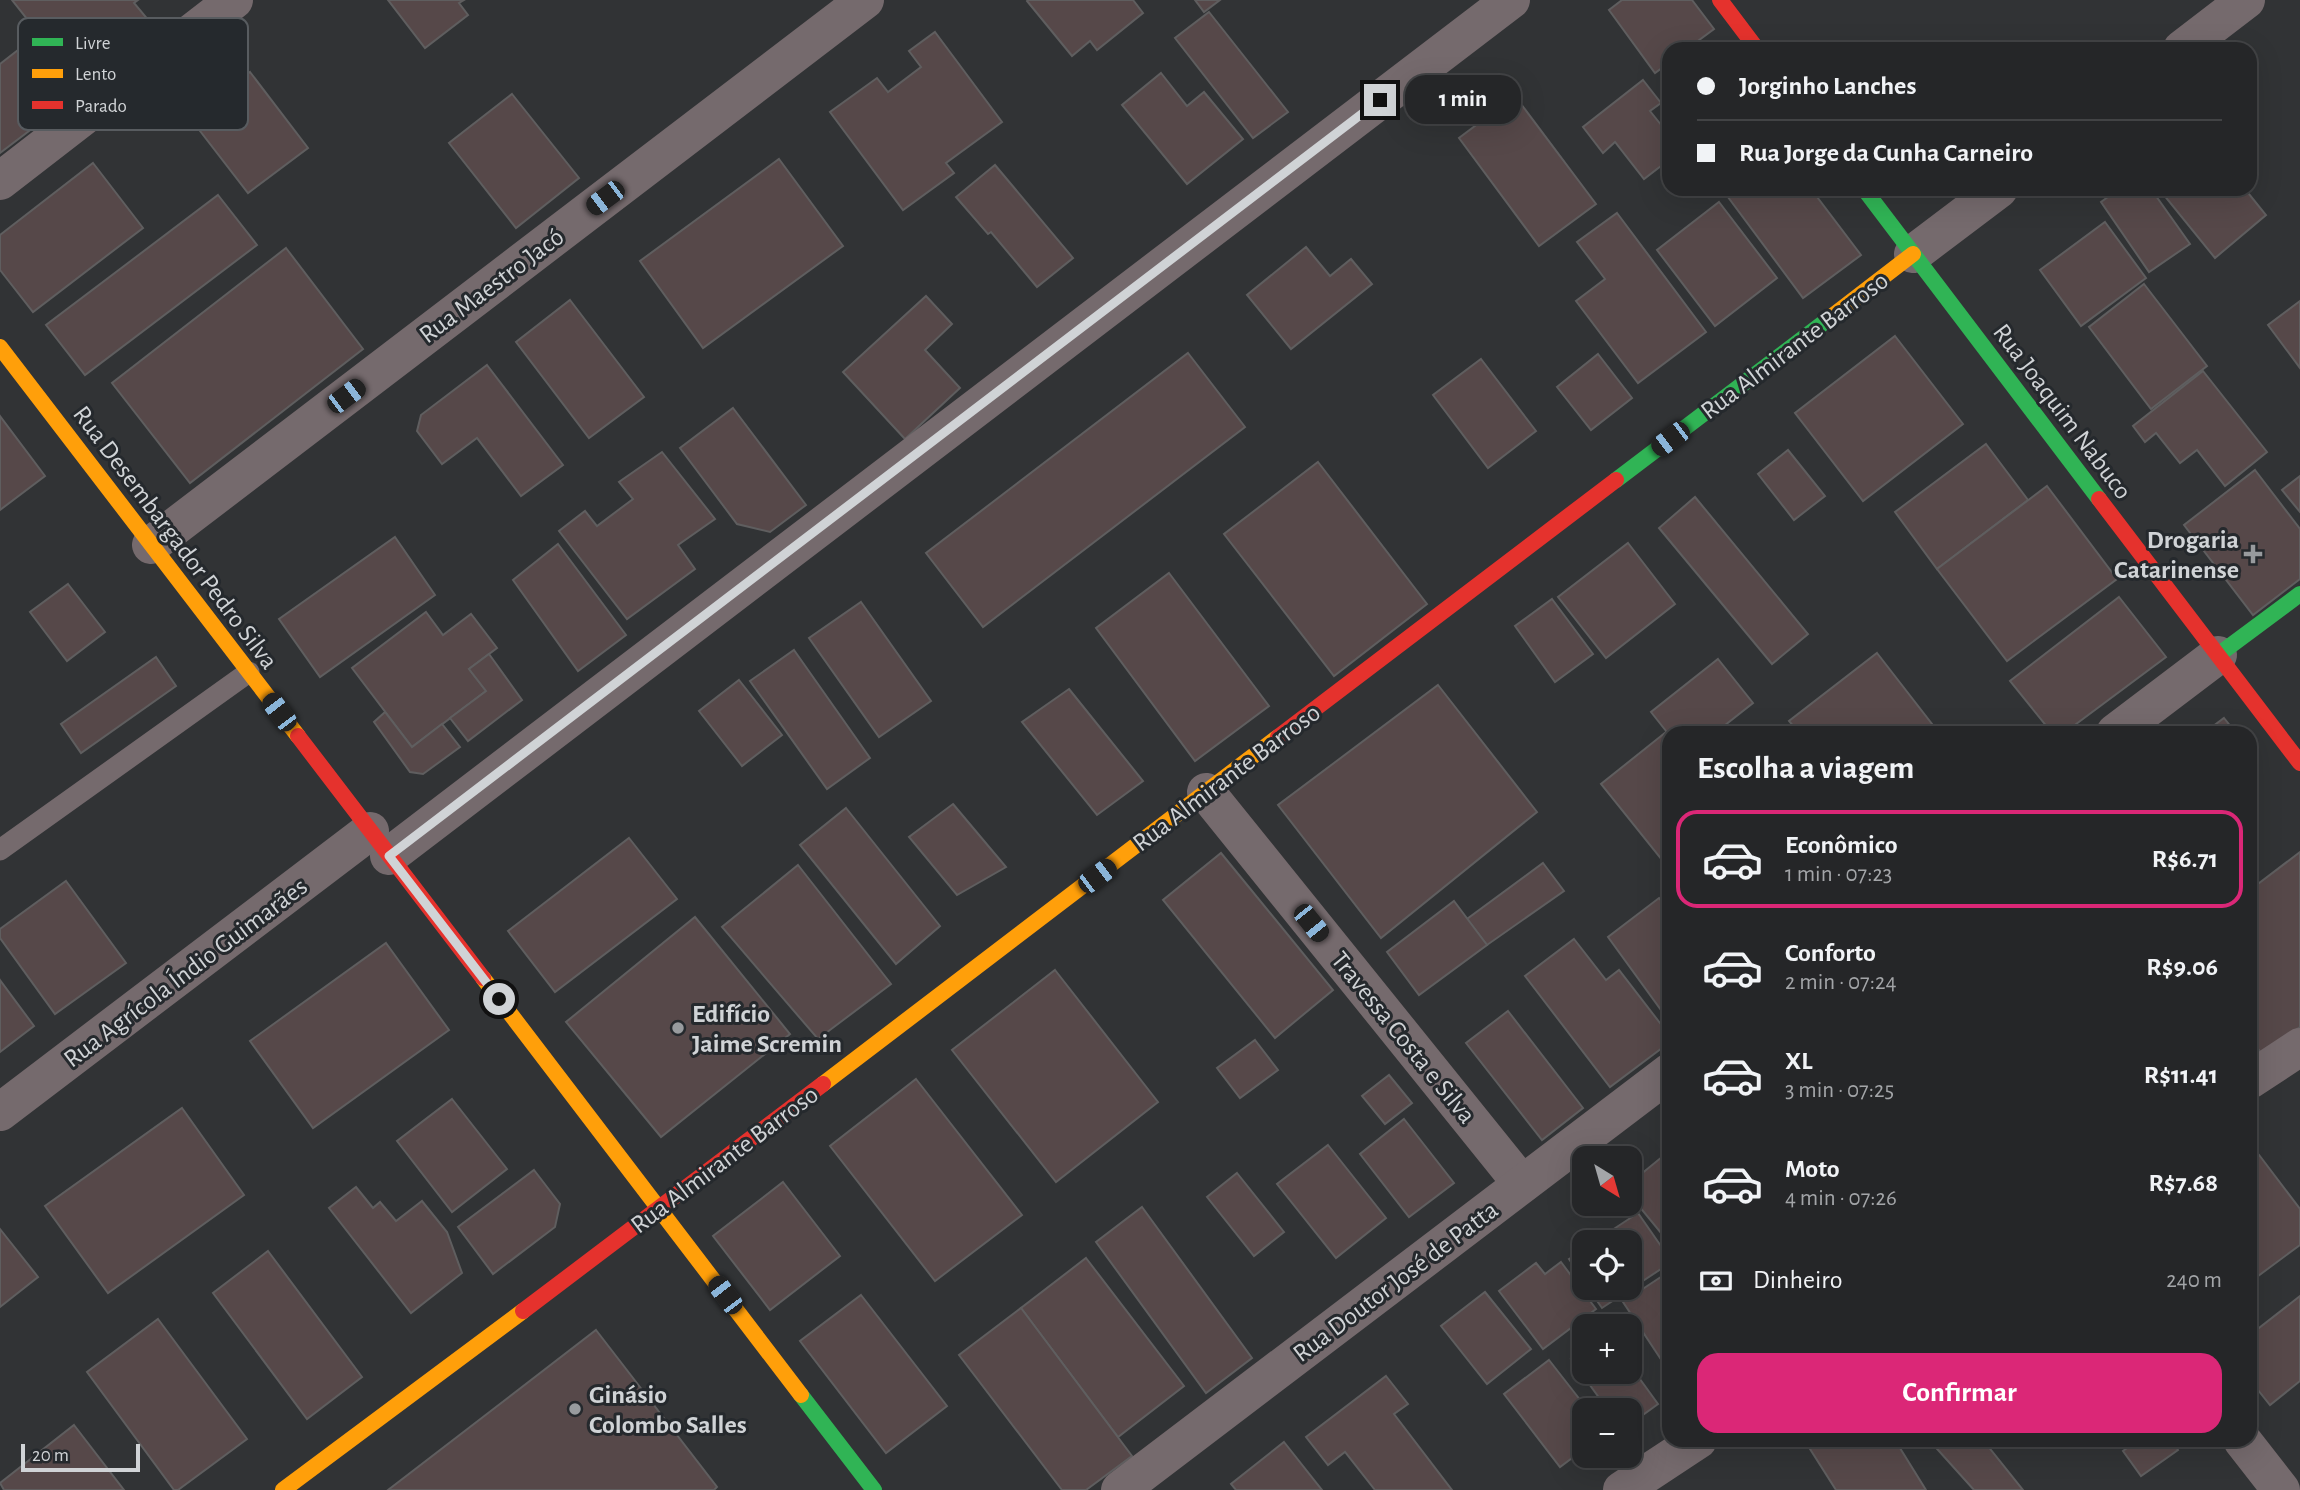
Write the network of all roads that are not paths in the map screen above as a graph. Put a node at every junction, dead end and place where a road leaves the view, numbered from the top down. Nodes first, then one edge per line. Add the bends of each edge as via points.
1 (234, 0) edge
2 (865, 0) edge
3 (1511, 0) edge
4 (1720, 0) edge
5 (2246, 0) edge
6 (211, 18) edge
7 (1752, 42) edge
8 (2191, 42) edge
9 (66, 130) edge
10 (0, 181) edge
11 (1869, 196) edge
12 (1990, 196) edge
13 (1913, 254) junction
14 (0, 347) edge
15 (151, 545) junction
16 (2300, 594) edge
17 (2218, 655) junction
18 (248, 672) junction
19 (2124, 726) edge
20 (2300, 762) edge
21 (1206, 792) junction
22 (379, 844) junction
23 (0, 850) edge
24 (2300, 1047) edge
25 (2257, 1075) edge
26 (1662, 1078) edge
27 (0, 1112) edge
28 (1522, 1184) junction
29 (659, 1209) junction
30 (1687, 1447) edge
31 (2247, 1447) edge
32 (283, 1490) edge
33 (874, 1490) edge
34 (1120, 1490) edge
35 (1622, 1490) edge
36 (2281, 1490) edge

1 - 6 street
2 - 15 street, Rua Maestro Jacó
3 - 22 street, Rua Agrícola Índio Guimarães
4 - 7 main road
5 - 8 street
9 - 10 street
11 - 13 main road, Rua Joaquim Nabuco
12 - 13 street, Rua Almirante Barroso
13 - 17 main road, Rua Joaquim Nabuco
13 - 21 main road, Rua Almirante Barroso
14 - 15 main road, Rua Desembargador Pedro Silva
15 - 18 main road, Rua Desembargador Pedro Silva
16 - 17 main road
17 - 19 street
17 - 20 main road, Rua Joaquim Nabuco
18 - 22 main road, Rua Desembargador Pedro Silva
18 - 23 lane
21 - 28 street, Travessa Costa e Silva
21 - 29 main road, Rua Almirante Barroso
22 - 27 street, Rua Agrícola Índio Guimarães
22 - 29 main road, Rua Desembargador Pedro Silva
24 - 25 street
26 - 28 street, Rua Doutor José de Patta
28 - 34 street, Rua Doutor José de Patta
29 - 32 main road, Rua Almirante Barroso
29 - 33 main road, Rua Desembargador Pedro Silva
30 - 35 street
31 - 36 street

